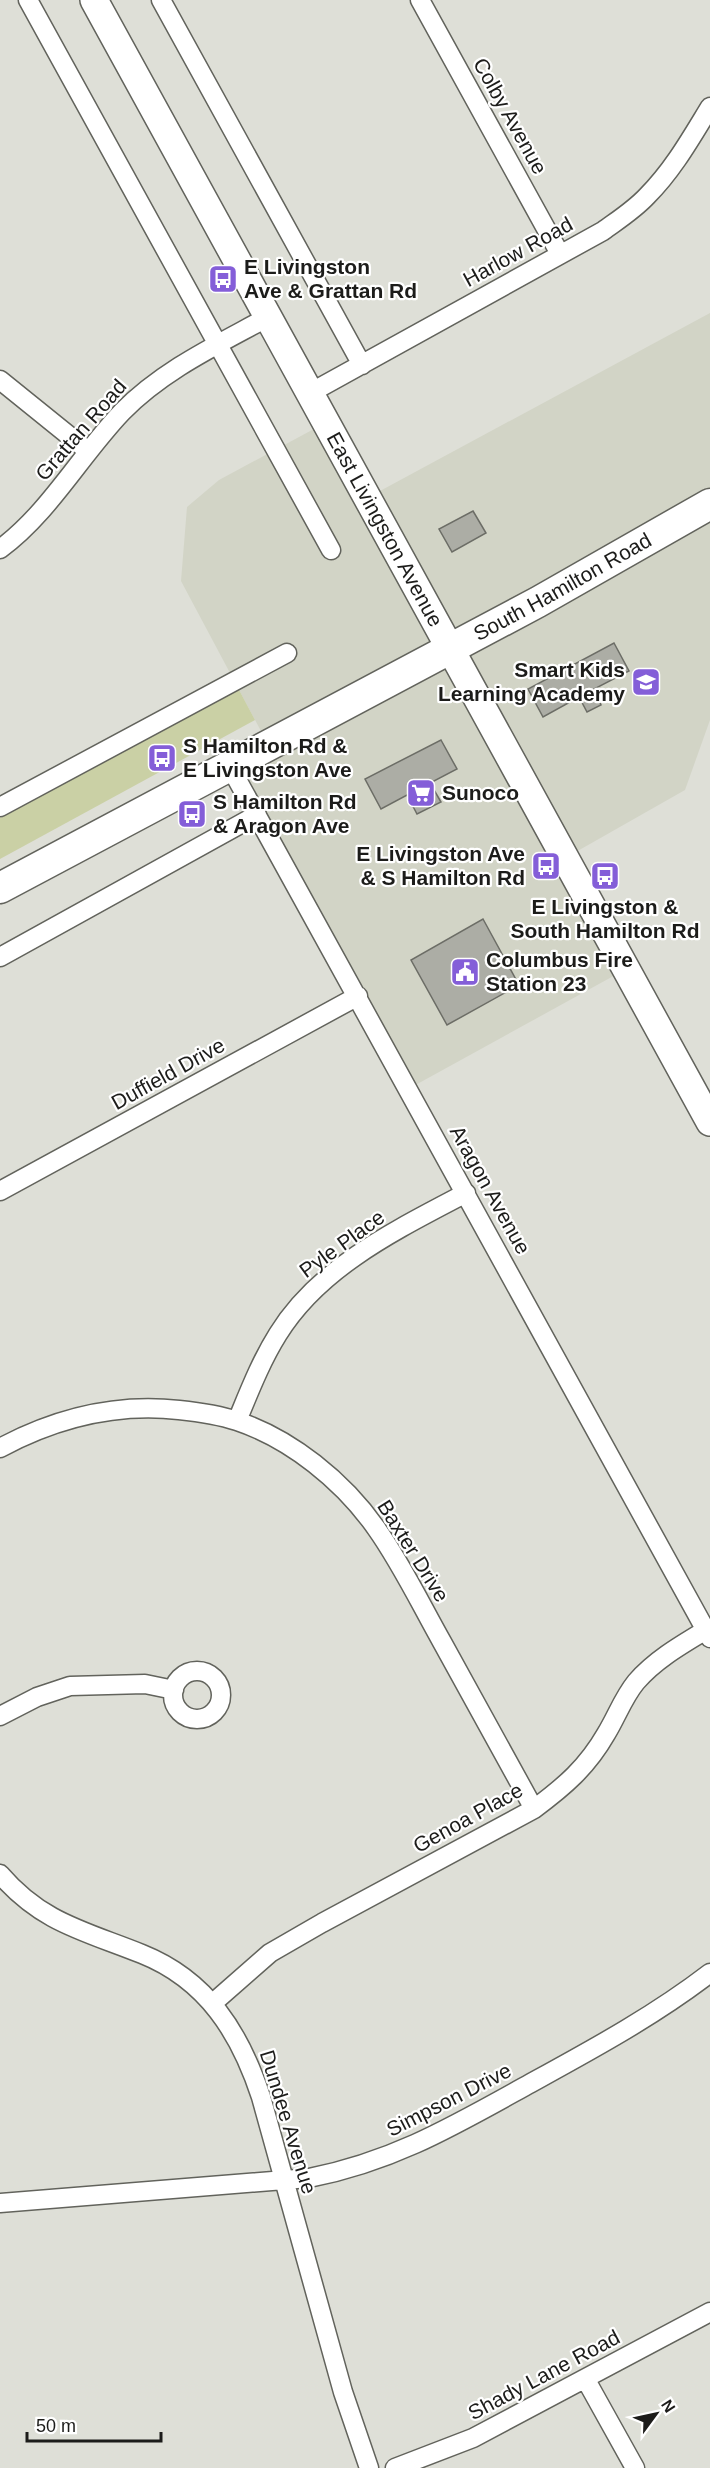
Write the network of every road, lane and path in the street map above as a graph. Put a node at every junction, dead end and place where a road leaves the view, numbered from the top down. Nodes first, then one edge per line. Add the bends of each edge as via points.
1 (28, 0) edge
2 (94, 0) edge
3 (161, 0) edge
4 (420, 0) edge
5 (710, 107) edge
6 (560, 254) junction
7 (268, 317) junction
8 (217, 345) junction
9 (362, 365) junction
10 (0, 380) edge
11 (310, 393) junction
12 (88, 451) junction
13 (710, 504) edge
14 (0, 549) edge
15 (331, 550) dead end
16 (449, 649) junction
17 (287, 653) dead end
18 (229, 765) junction
19 (0, 807) edge
20 (257, 815) junction
21 (0, 888) edge
22 (0, 957) edge
23 (358, 996) junction
24 (710, 1122) edge
25 (0, 1191) edge
26 (466, 1193) junction
27 (237, 1421) junction
28 (0, 1448) edge
29 (708, 1634) edge
30 (174, 1690) dead end
31 (0, 1716) edge
32 (534, 1809) junction
33 (0, 1874) edge
34 (710, 1972) edge
35 (213, 2004) junction
36 (284, 2180) junction
37 (0, 2203) edge
38 (710, 2312) edge
39 (586, 2380) junction
40 (369, 2468) edge
41 (395, 2468) edge
42 (636, 2468) edge

1 - 8 street
2 - 7 main road, East Livingston Avenue
3 - 9 street
4 - 6 street, Colby Avenue
5 - 6 street, Harlow Road via 676,162 647,196 603,231
6 - 9 street, Harlow Road
7 - 8 street, Grattan Road
7 - 11 main road, East Livingston Avenue
8 - 12 street, Grattan Road via 146,390
8 - 15 street
9 - 11 street, Harlow Road
10 - 12 street
11 - 16 main road, East Livingston Avenue
12 - 14 street, Grattan Road via 40,512
13 - 16 main road, South Hamilton Road
16 - 18 main road, South Hamilton Road
16 - 24 main road, East Livingston Avenue
17 - 19 street
18 - 20 street, Aragon Avenue
18 - 21 main road, South Hamilton Road
20 - 22 street
20 - 23 street, Aragon Avenue
23 - 25 street, Duffield Drive
23 - 26 street, Aragon Avenue
26 - 27 street, Pyle Place via 371,1246 338,1269 304,1301 278,1334
26 - 29 street, Aragon Avenue
27 - 28 street, Baxter Drive via 157,1408 96,1412 56,1422
27 - 32 street, Baxter Drive via 272,1437 327,1474 375,1527
29 - 32 street, Genoa Place via 657,1661 636,1682 595,1753 577,1775
30 - 31 street via 145,1684 70,1686
32 - 35 street, Genoa Place via 270,1953
33 - 35 street, Dundee Avenue via 36,1908 66,1926 152,1959 181,1976
34 - 36 street, Simpson Drive via 615,2038 433,2137 338,2172
35 - 36 street, Dundee Avenue via 228,2023 252,2070
36 - 37 street, Simpson Drive
36 - 40 street, Dundee Avenue via 343,2392
38 - 39 street, Shady Lane Road
39 - 41 street, Shady Lane Road via 473,2438
39 - 42 street

